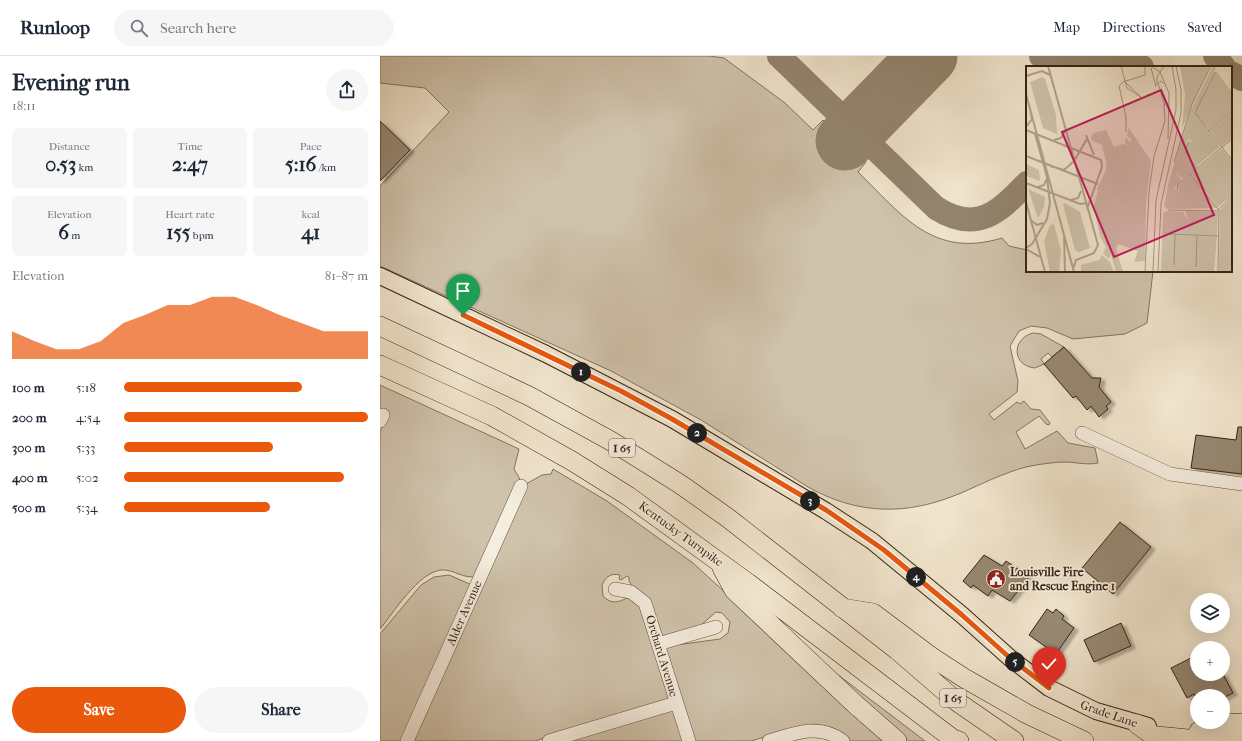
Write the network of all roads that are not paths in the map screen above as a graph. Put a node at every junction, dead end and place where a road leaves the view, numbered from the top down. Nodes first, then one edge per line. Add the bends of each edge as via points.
1 (380, 276) edge
2 (380, 326) edge
3 (380, 364) edge
4 (1082, 434) dead end
5 (1242, 484) edge
6 (521, 486) dead end
7 (718, 562) junction
8 (615, 589) dead end
9 (840, 608) junction
10 (716, 627) dead end
11 (658, 644) junction
12 (676, 703) junction
13 (1242, 723) edge
14 (1137, 724) junction
15 (1242, 731) edge
16 (1199, 732) junction
17 (1242, 737) edge
18 (955, 740) edge
19 (407, 741) edge
20 (548, 741) edge
21 (689, 741) edge
22 (770, 741) edge
23 (843, 741) edge
24 (897, 741) edge
25 (1014, 741) edge
26 (1084, 741) edge

1 - 14 main road, Grade Lane via 621,391 729,452 826,510 884,550 1010,658 1049,688 1096,711
2 - 9 highway, I 65 via 522,392 611,441 680,484 728,518
3 - 7 highway, Kentucky Turnpike / I 65 via 492,416 572,461 661,518
4 - 5 street via 1170,474
6 - 19 street, Alder Avenue
7 - 18 highway, Kentucky Turnpike / I 65
7 - 24 highway via 734,590
8 - 11 street, Orchard Avenue via 631,592 645,603
9 - 25 highway, I 65 via 897,650 956,701
9 - 26 highway via 873,613 964,678 1022,712
10 - 11 street
11 - 12 street, Orchard Avenue
12 - 20 street
12 - 21 street, Orchard Avenue
13 - 16 highway via 1212,724
14 - 16 main road, Grade Lane
14 - 17 highway via 1157,736 1188,739
15 - 16 main road, Grade Lane
22 - 23 street via 811,730 831,734

